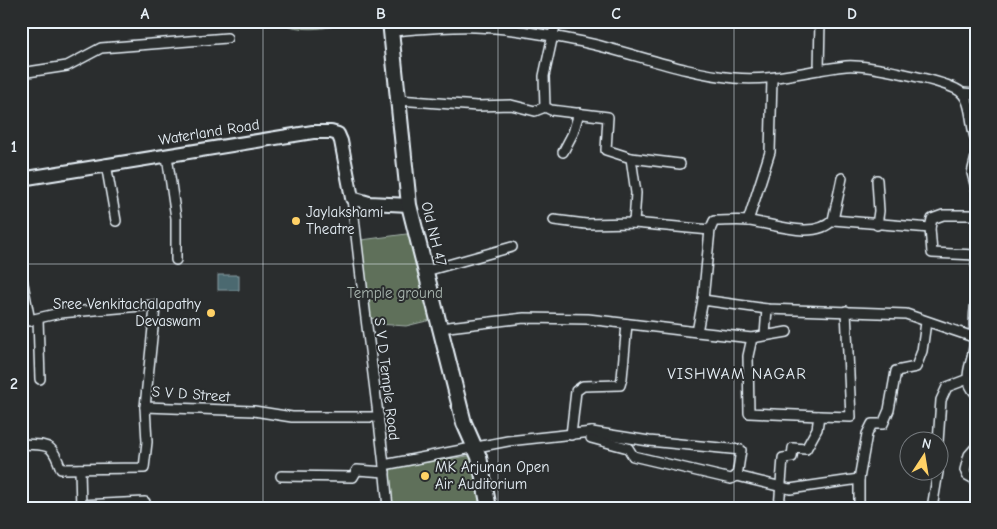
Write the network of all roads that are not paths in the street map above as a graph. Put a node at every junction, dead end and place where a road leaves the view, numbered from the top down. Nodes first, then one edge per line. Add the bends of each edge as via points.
1 (556, 21) edge
2 (820, 21) edge
3 (447, 25) edge
4 (391, 26) edge
5 (554, 37) junction
6 (227, 38) dead end
7 (819, 70) junction
8 (21, 73) edge
9 (772, 78) junction
10 (962, 93) junction
11 (976, 94) edge
12 (399, 100) junction
13 (545, 107) junction
14 (579, 112) junction
15 (976, 140) edge
16 (563, 152) dead end
17 (167, 156) junction
18 (976, 156) edge
19 (631, 158) junction
20 (21, 164) edge
21 (106, 164) junction
22 (680, 164) dead end
23 (842, 178) dead end
24 (22, 179) edge
25 (877, 180) dead end
26 (976, 188) edge
27 (352, 198) junction
28 (409, 205) junction
29 (976, 215) edge
30 (554, 220) dead end
31 (834, 220) junction
32 (116, 221) dead end
33 (748, 221) junction
34 (634, 223) junction
35 (877, 225) junction
36 (930, 228) junction
37 (710, 230) junction
38 (512, 247) dead end
39 (976, 255) edge
40 (176, 260) dead end
41 (426, 271) junction
42 (21, 273) edge
43 (703, 300) junction
44 (976, 302) edge
45 (767, 310) junction
46 (846, 310) junction
47 (30, 321) edge
48 (926, 322) junction
49 (627, 324) junction
50 (440, 328) junction
51 (697, 332) junction
52 (787, 332) dead end
53 (765, 335) junction
54 (752, 338) junction
55 (974, 338) edge
56 (968, 379) junction
57 (40, 380) dead end
58 (976, 394) edge
59 (145, 408) junction
60 (818, 416) junction
61 (379, 417) junction
62 (592, 432) junction
63 (939, 432) edge
64 (572, 435) junction
65 (21, 444) edge
66 (976, 446) edge
67 (474, 448) junction
68 (80, 468) junction
69 (385, 468) junction
70 (281, 476) dead end
71 (737, 476) junction
72 (859, 479) junction
73 (976, 480) edge
74 (936, 482) edge
75 (782, 487) junction
76 (145, 502) dead end
77 (81, 506) edge
78 (388, 508) edge
79 (489, 508) edge
80 (779, 508) edge
81 (859, 508) edge
82 (932, 508) edge

1 - 5 street
2 - 7 street
3 - 4 street
3 - 5 street
4 - 12 main road, Old NH 47
5 - 9 street via 677,68 734,78
5 - 13 street via 544,76
6 - 8 street via 101,48 67,66
7 - 9 street
7 - 10 street via 848,66 883,70
9 - 33 street via 770,152
10 - 11 street
10 - 15 street
12 - 13 street via 477,106 511,105 535,111
12 - 28 main road, Old NH 47
13 - 14 street
14 - 16 street
14 - 19 street via 608,117 606,150
17 - 21 main road, Waterland Road
17 - 27 main road, Waterland Road via 331,132 338,134 340,140
17 - 40 street via 176,218
18 - 26 street via 972,173
19 - 22 street
19 - 34 street via 636,193
20 - 24 street
21 - 24 main road, Waterland Road
21 - 32 street
23 - 31 street
25 - 35 street
27 - 28 main road via 369,203
27 - 61 street, S V D Temple Road
28 - 41 main road, Old NH 47
29 - 36 street via 943,215 932,219
30 - 34 street via 586,224
31 - 33 street via 826,227 812,231
31 - 35 street
33 - 37 street via 714,221
34 - 37 street
35 - 36 street
36 - 39 street via 932,254
37 - 43 street
38 - 41 street
41 - 50 main road, Old NH 47
42 - 47 street
43 - 45 street
43 - 51 street
44 - 55 street
45 - 46 street
45 - 53 street
46 - 48 street via 906,314
46 - 60 street via 852,417
47 - 57 street
47 - 59 street, S V D Street via 60,313 153,305
48 - 55 street
48 - 72 street via 922,352 916,367 896,371 883,424 872,424 867,434
49 - 50 street via 588,319 524,318
49 - 51 street
49 - 64 street via 620,385 583,386 576,391
50 - 67 main road, Old NH 47 via 464,423
51 - 54 street
52 - 53 street
53 - 54 street
54 - 60 street via 748,356 749,413
55 - 56 street
56 - 58 street
56 - 63 street via 947,387 941,400
59 - 61 street, S V D Street via 254,411 292,417
59 - 68 street via 147,442 144,468
60 - 75 street via 817,429 806,449 793,448 792,457 783,458
61 - 69 street, S V D Temple Road
62 - 64 street
62 - 71 street via 591,438 628,448 633,456 731,479
62 - 71 street via 741,450
64 - 67 street
65 - 68 street via 48,446 55,452 61,469
66 - 73 street via 969,455 965,470
67 - 69 street
67 - 79 main road, Old NH 47 via 479,457
68 - 77 street
69 - 70 street via 357,470 353,477
69 - 78 street, S V D Temple Road
71 - 75 street
72 - 75 street via 790,489
72 - 81 street
74 - 82 street
75 - 80 street
76 - 77 street

